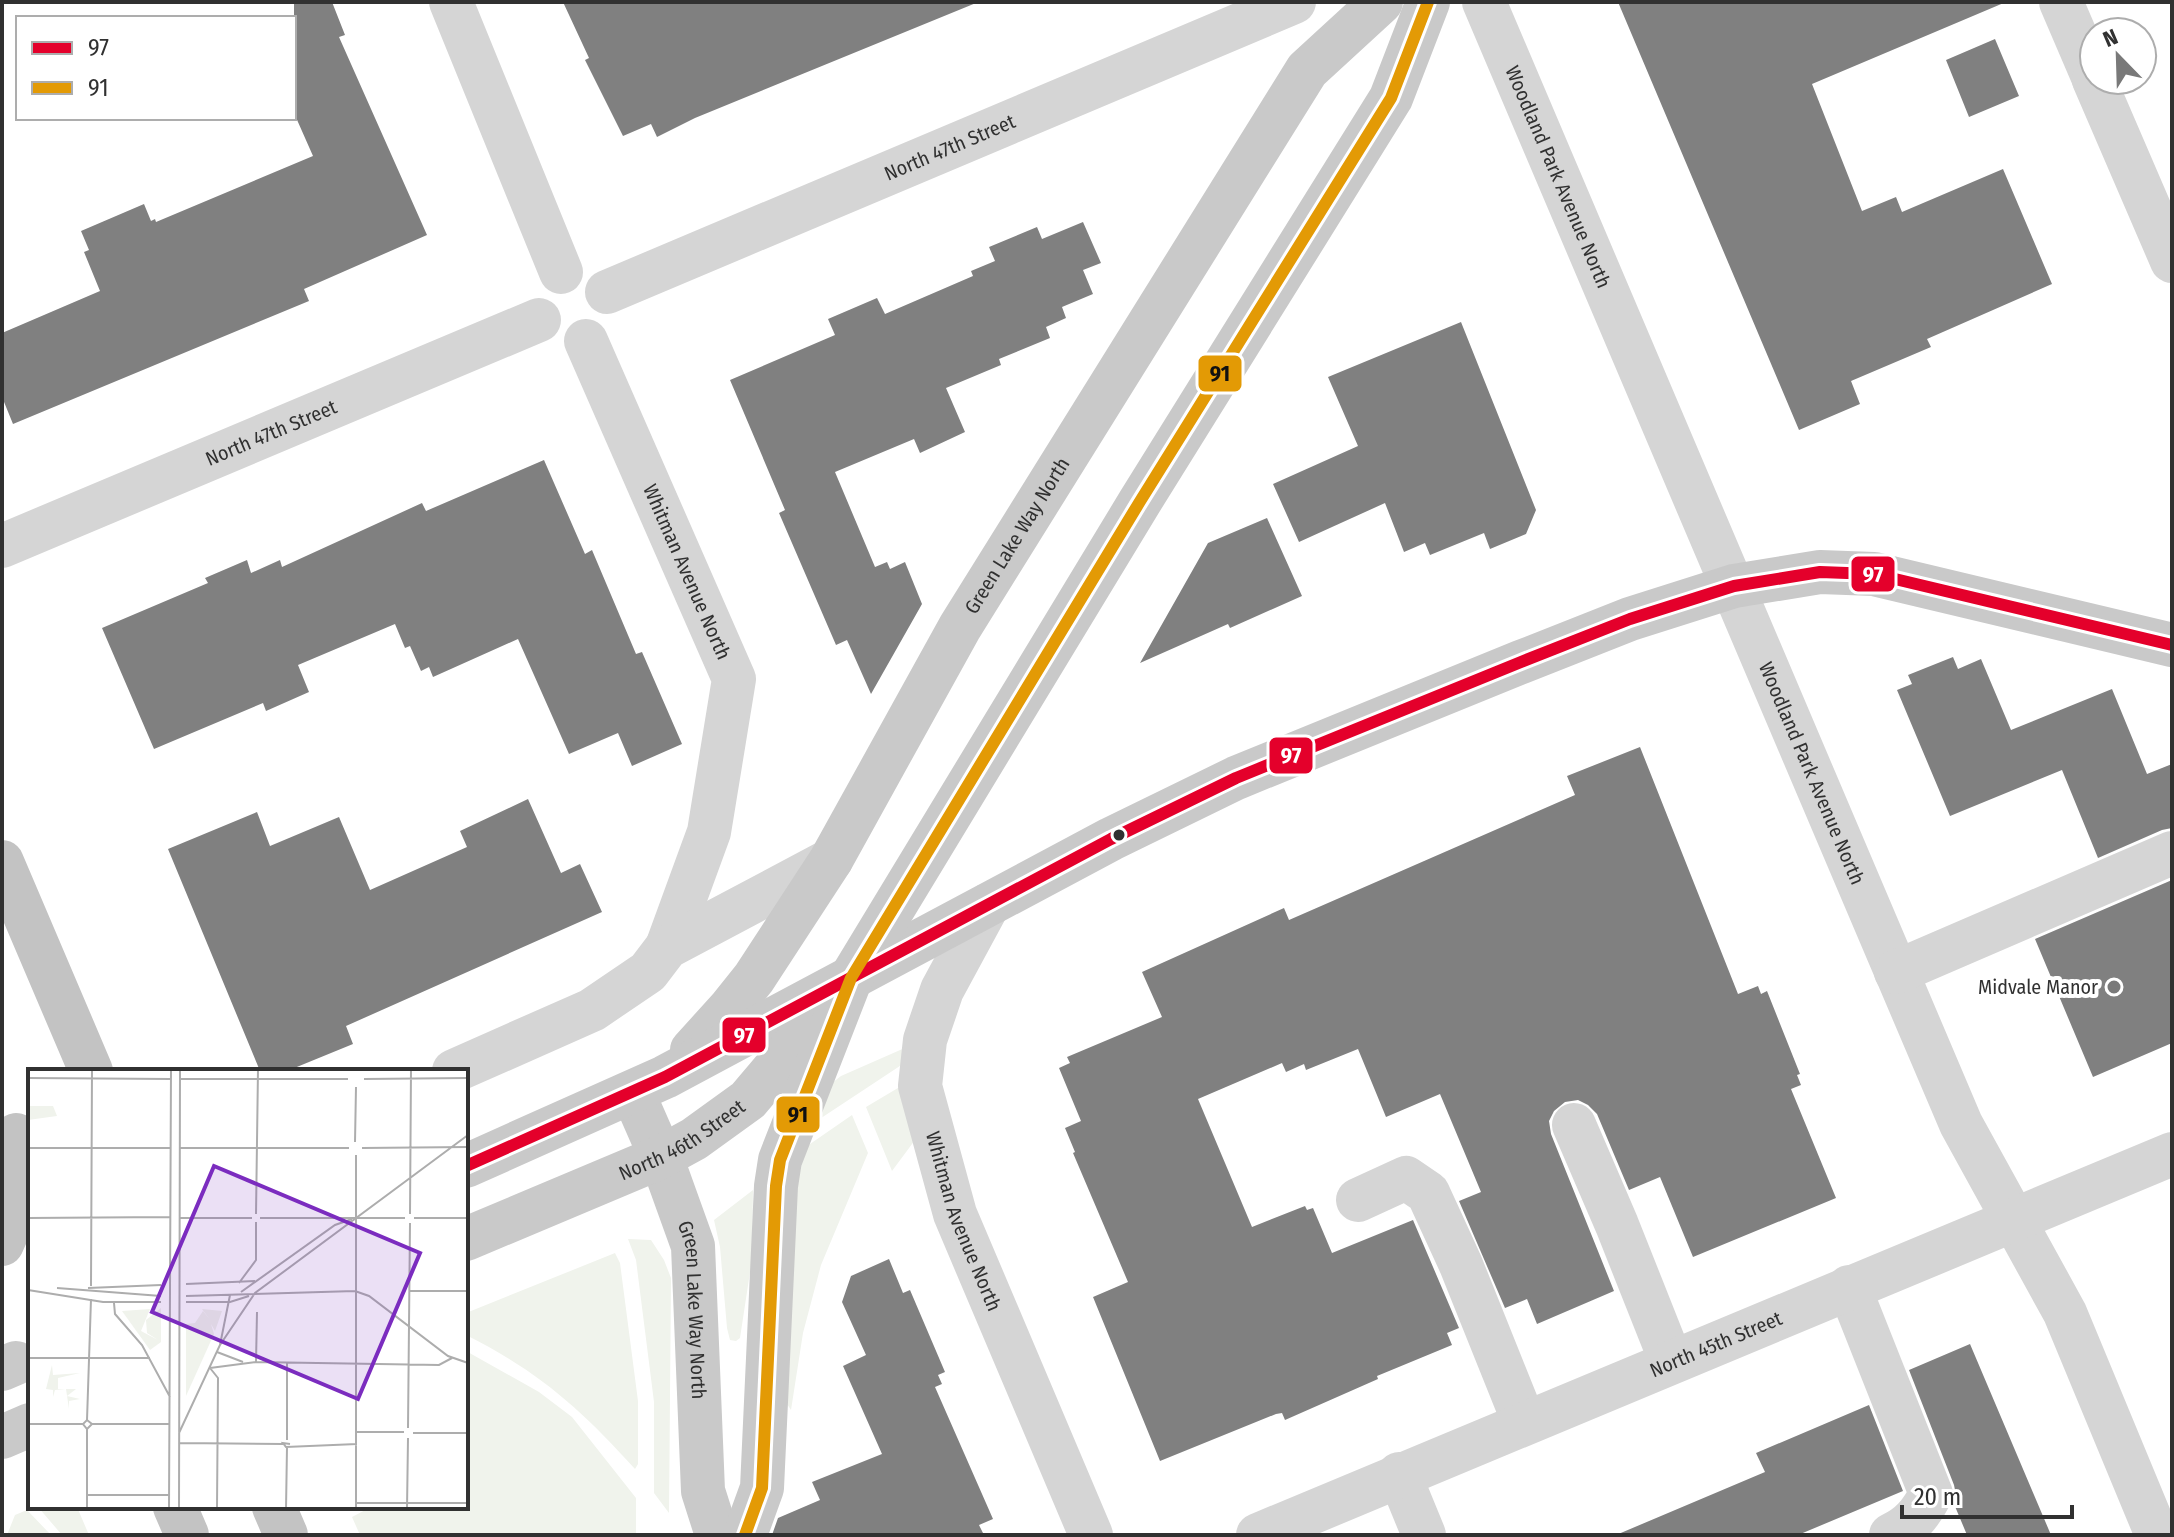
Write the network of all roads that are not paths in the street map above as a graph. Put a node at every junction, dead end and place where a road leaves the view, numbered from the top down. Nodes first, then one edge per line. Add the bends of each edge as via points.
1 (451, 2) edge
2 (1294, 2) edge
3 (1381, 2) edge
4 (1428, 2) edge
5 (1484, 2) edge
6 (2061, 2) edge
7 (2078, 42) edge
8 (2101, 96) edge
9 (2172, 261) edge
10 (561, 272) junction
11 (607, 292) junction
12 (539, 320) junction
13 (586, 341) junction
14 (2, 546) edge
15 (1734, 586) junction
16 (2172, 645) edge
17 (2172, 853) edge
18 (831, 860) junction
19 (2, 862) edge
20 (988, 905) junction
21 (667, 947) junction
22 (1896, 972) junction
23 (851, 978) junction
24 (90, 1069) edge
25 (459, 1069) edge
26 (649, 1085) junction
27 (1574, 1125) dead end
28 (16, 1134) edge
29 (2172, 1154) edge
30 (661, 1157) junction
31 (468, 1165) edge
32 (1358, 1200) dead end
33 (2013, 1220) junction
34 (468, 1238) edge
35 (2, 1244) edge
36 (1849, 1287) junction
37 (1671, 1361) junction
38 (1524, 1422) junction
39 (28, 1426) edge
40 (2, 1437) edge
41 (1399, 1474) junction
42 (176, 1509) edge
43 (275, 1509) edge
44 (187, 1535) edge
45 (286, 1535) edge
46 (717, 1535) edge
47 (745, 1535) edge
48 (1091, 1535) edge
49 (1258, 1535) edge
50 (1424, 1535) edge
51 (1891, 1535) edge
52 (2157, 1535) edge

1 - 10 street
2 - 11 street, North 47th Street
3 - 18 main road, Green Lake Way North via 1307,70 960,627
4 - 23 main road via 1391,98
5 - 15 street, Woodland Park Avenue North
6 - 7 street
8 - 9 street
10 - 11 street via 594,275
10 - 12 street via 539,291
11 - 13 street via 607,322
12 - 13 street via 558,340
12 - 14 street, North 47th Street
13 - 21 street, Whitman Avenue North via 734,679 709,832
15 - 16 main road, North 46th Street via 1820,572 1874,574
15 - 20 main road, North 46th Street via 1630,619 1236,778
15 - 22 street, Woodland Park Avenue North
17 - 22 street
18 - 21 street
18 - 26 main road, Green Lake Way North via 730,1008
19 - 24 highway
20 - 23 main road, North 46th Street
20 - 48 street, Whitman Avenue North via 942,990 925,1040 920,1086 955,1214
21 - 25 street via 648,972 592,1010
22 - 33 street, Woodland Park Avenue North via 1961,1124
23 - 26 main road, North 46th Street
23 - 30 main road, North 46th Street via 748,1100
23 - 47 main road via 780,1160 762,1488
26 - 30 main road, Green Lake Way North
26 - 31 main road, North 46th Street
27 - 37 street
28 - 35 highway via 18,1197
29 - 33 street, North 45th Street
30 - 34 main road, North 46th Street
30 - 46 main road, Green Lake Way North via 693,1246 703,1491
32 - 38 street via 1406,1178 1428,1193
33 - 36 street, North 45th Street
33 - 52 street, Woodland Park Avenue North via 2065,1313
36 - 37 street, North 45th Street
36 - 51 street via 1931,1494 1906,1528
37 - 38 street, North 45th Street
38 - 41 street, North 45th Street
39 - 40 main road
41 - 49 street, North 45th Street
41 - 50 street
42 - 44 highway
43 - 45 highway

